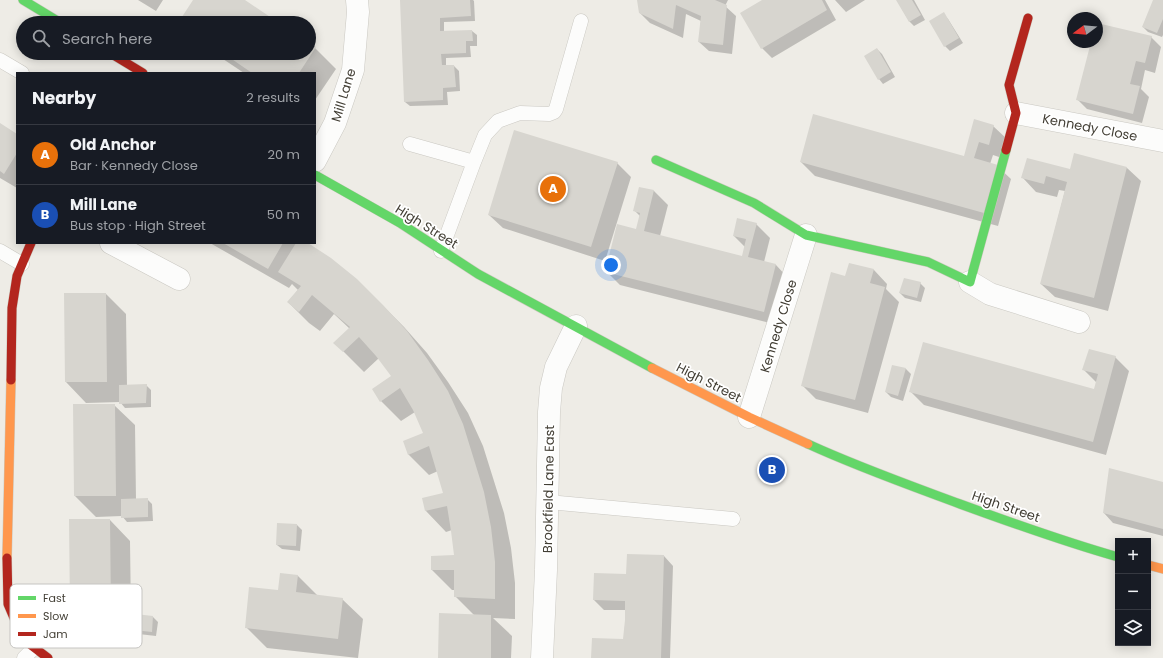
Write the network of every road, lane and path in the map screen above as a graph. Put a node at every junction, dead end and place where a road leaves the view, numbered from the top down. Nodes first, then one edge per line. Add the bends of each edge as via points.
1 (23, 0) edge
2 (357, 0) edge
3 (49, 16) edge
4 (1028, 18) dead end
5 (581, 21) dead end
6 (0, 60) edge
7 (121, 60) edge
8 (20, 72) edge
9 (140, 72) edge
10 (1016, 113) junction
11 (1163, 141) edge
12 (410, 144) dead end
13 (316, 159) edge
14 (656, 160) dead end
15 (474, 162) junction
16 (316, 176) edge
17 (806, 235) junction
18 (31, 244) edge
19 (113, 244) edge
20 (441, 250) junction
21 (0, 251) edge
22 (22, 264) junction
23 (179, 279) dead end
24 (970, 282) junction
25 (1079, 322) dead end
26 (576, 326) junction
27 (749, 416) junction
28 (548, 502) junction
29 (732, 519) dead end
30 (1115, 556) edge
31 (1151, 566) edge
32 (1163, 569) edge
33 (10, 609) edge
34 (34, 648) joint
35 (24, 658) edge
36 (48, 658) edge
37 (542, 658) edge

1 - 3 street
2 - 13 street, Mill Lane via 353,70 335,123
4 - 10 street via 1008,85
5 - 15 lane via 554,112 520,112 498,122 485,135
6 - 8 lane
7 - 9 street
10 - 11 street, Kennedy Close
10 - 24 street
12 - 15 lane
14 - 17 street via 754,203
15 - 20 lane
16 - 20 street, High Street via 400,223
17 - 24 street via 928,262
17 - 27 street, Kennedy Close
18 - 22 street
19 - 23 street
20 - 26 street, High Street via 478,274
21 - 22 lane
22 - 33 street via 17,276 12,308 7,572
24 - 25 street via 990,294
26 - 27 street, High Street via 648,366
26 - 28 street, Brookfield Lane East via 556,367 551,388
27 - 30 street, High Street via 878,474
28 - 29 lane
28 - 37 street, Brookfield Lane East
31 - 32 street
34 - 35 lane
34 - 36 street

